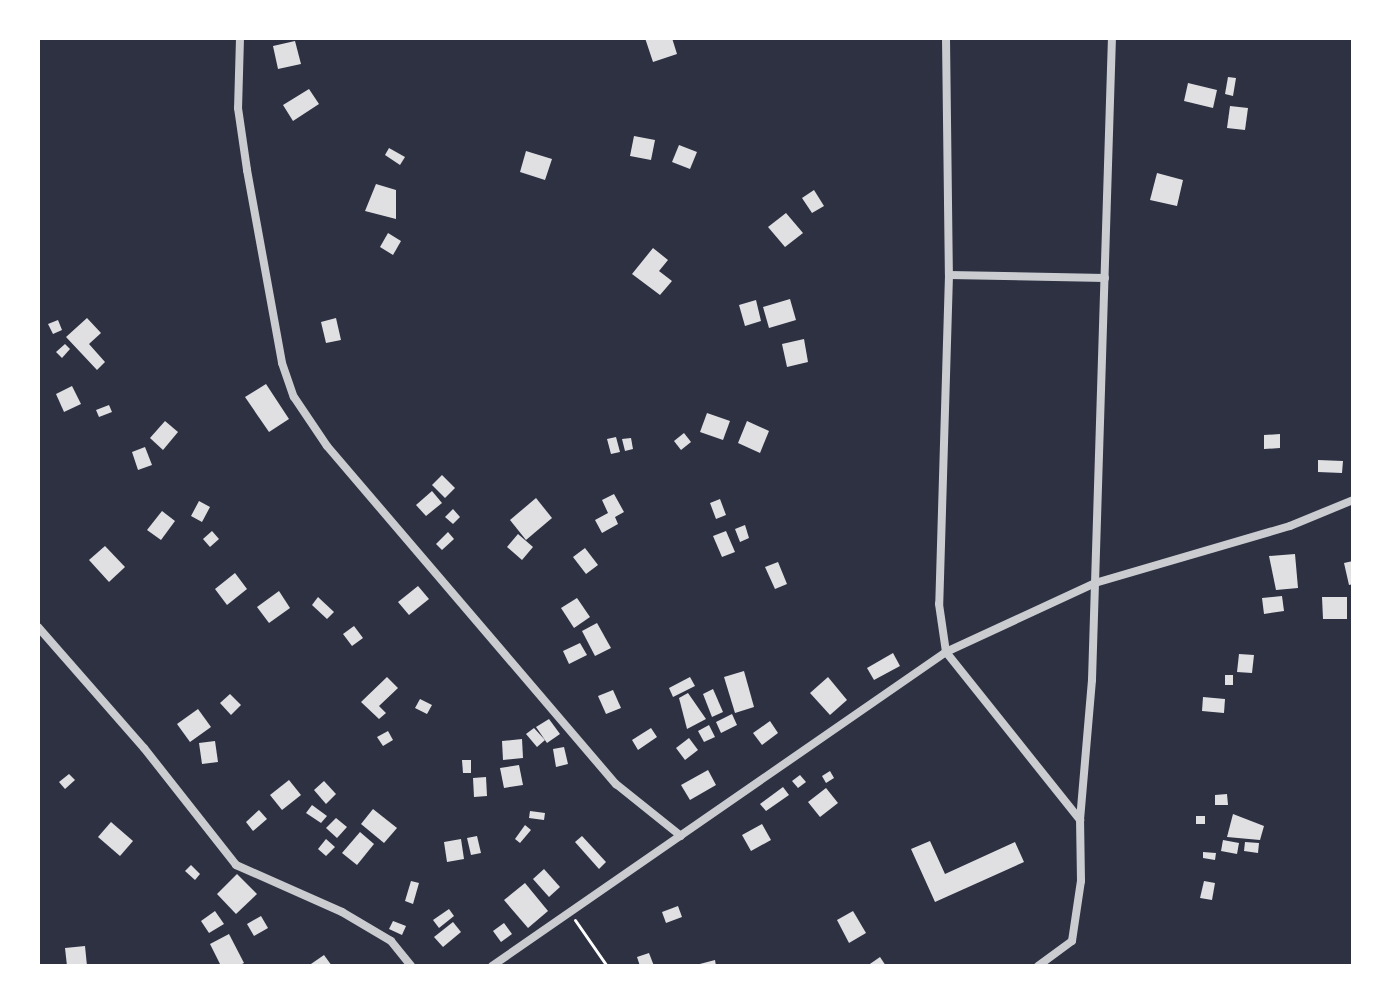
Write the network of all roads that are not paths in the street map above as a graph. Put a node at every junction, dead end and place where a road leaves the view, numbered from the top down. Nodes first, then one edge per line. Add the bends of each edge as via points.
1 (240, 38) edge
2 (946, 38) edge
3 (1112, 38) edge
4 (949, 275) junction
5 (1105, 278) junction
6 (1353, 500) edge
7 (1095, 583) junction
8 (38, 627) edge
9 (946, 652) junction
10 (1080, 820) junction
11 (681, 836) junction
12 (411, 966) edge
13 (492, 966) edge
14 (1038, 966) edge

1 - 11 street via 238,108 247,170 282,363 294,397 327,446 616,784
2 - 4 street
3 - 5 street
4 - 5 street
4 - 9 street via 939,604
5 - 7 street
6 - 7 street via 1290,526
7 - 9 street
7 - 10 street
8 - 12 street via 144,748 236,865 342,912 391,941
9 - 10 street
9 - 11 street
10 - 14 street via 1081,881 1072,941
11 - 13 street

